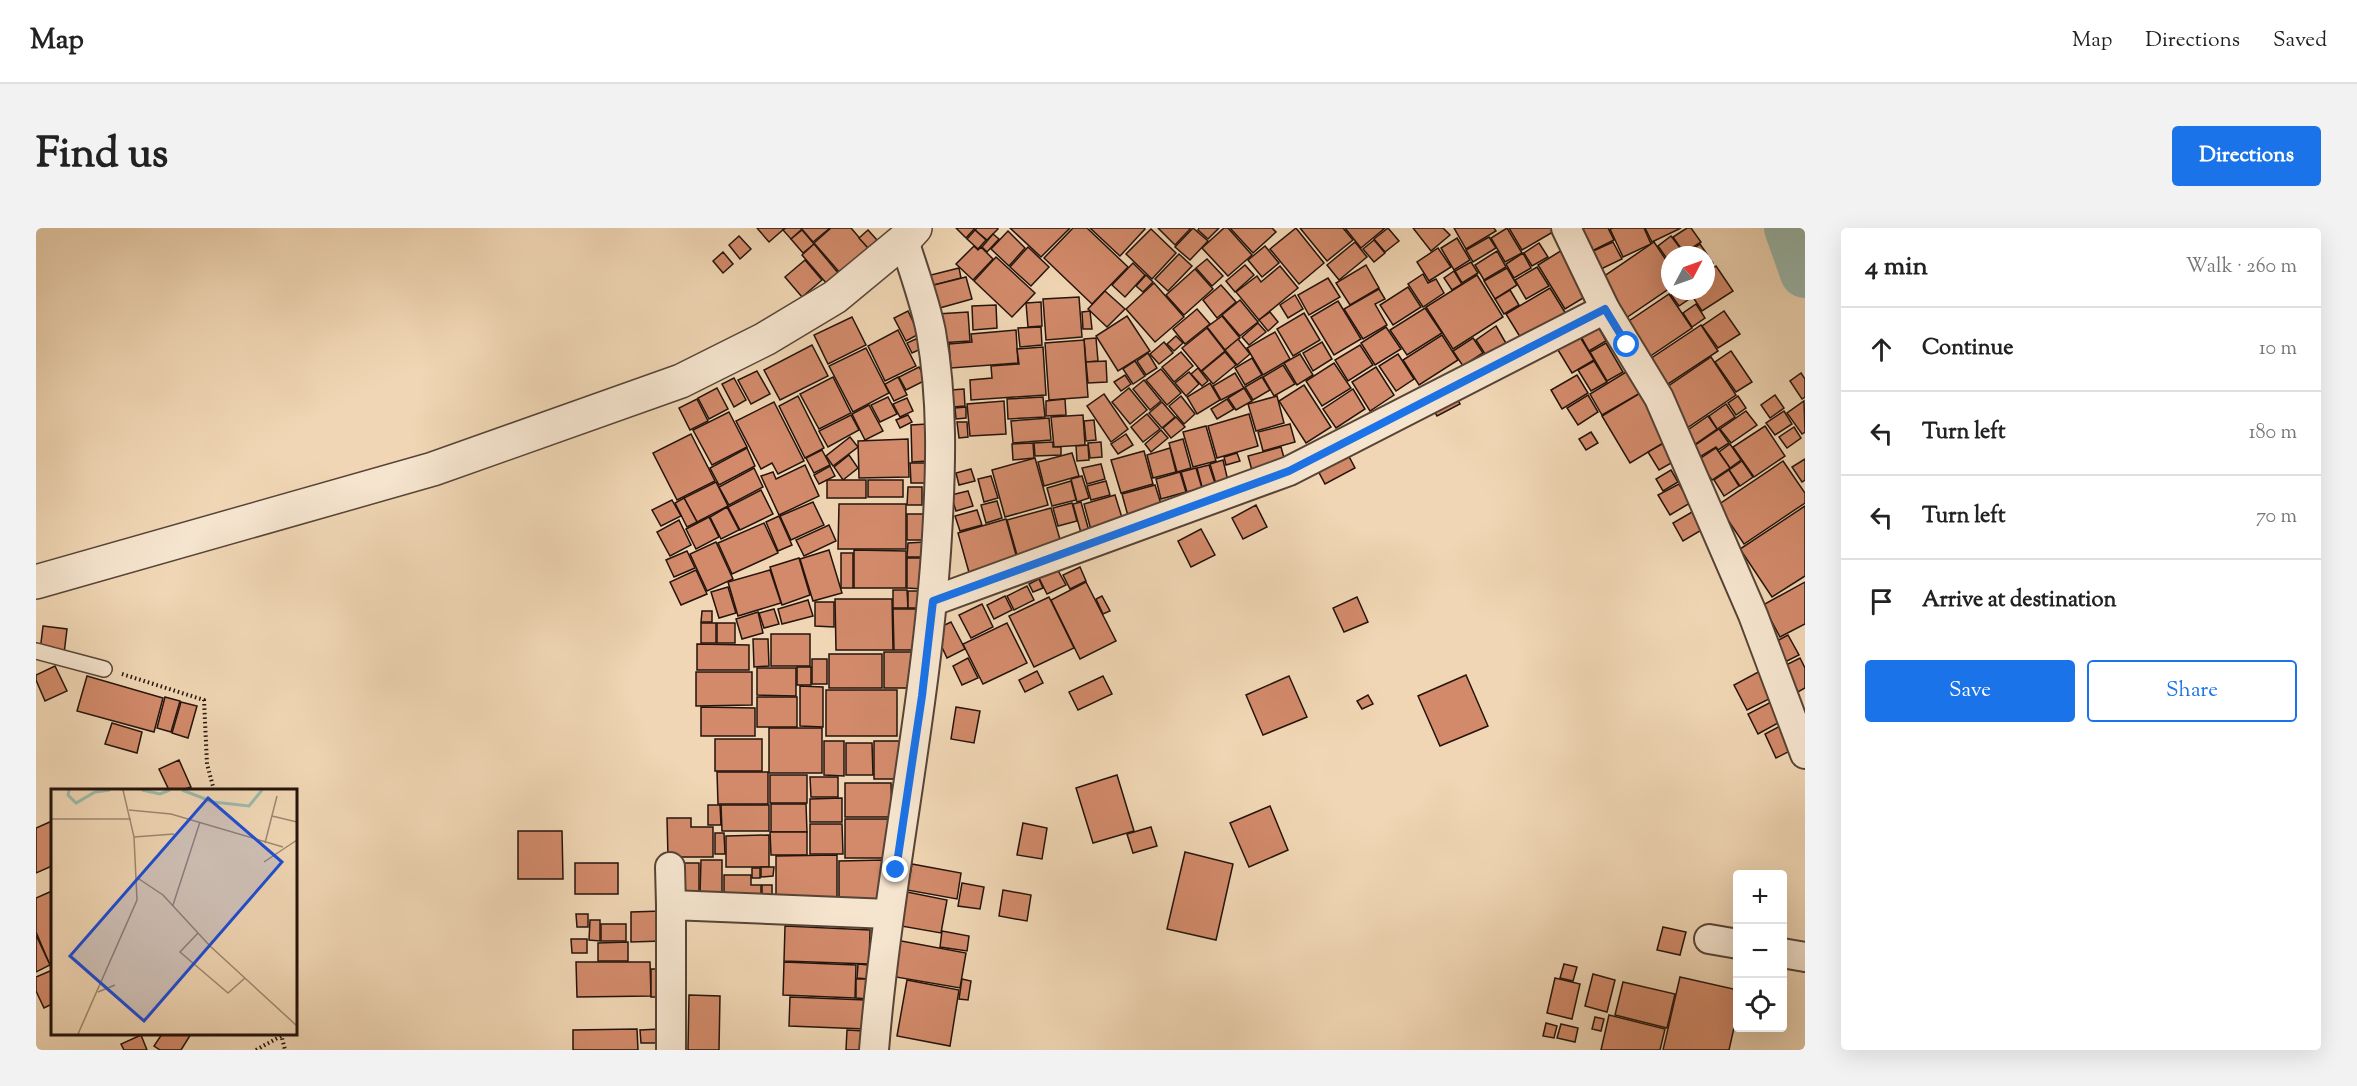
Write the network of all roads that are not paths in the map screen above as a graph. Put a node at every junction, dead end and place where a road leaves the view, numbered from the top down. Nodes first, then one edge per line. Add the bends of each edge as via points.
1 (1566, 228) edge
2 (910, 234) edge
3 (1605, 309) junction
4 (36, 582) edge
5 (933, 601) junction
6 (36, 651) edge
7 (104, 669) road end
8 (1805, 754) edge
9 (670, 867) dead end
10 (671, 905) junction
11 (889, 914) junction
12 (1710, 939) dead end
13 (1733, 943) edge
14 (1787, 954) edge
15 (1805, 957) edge
16 (671, 1050) edge
17 (874, 1050) edge

1 - 3 street
2 - 4 street via 835,297 765,339 681,381 433,469
2 - 5 street via 931,330 940,410
3 - 5 street via 1289,471
3 - 8 street via 1659,398 1696,479
5 - 11 street
6 - 7 lane
9 - 10 street
10 - 11 street
10 - 16 street
11 - 17 street
12 - 13 street
14 - 15 street

